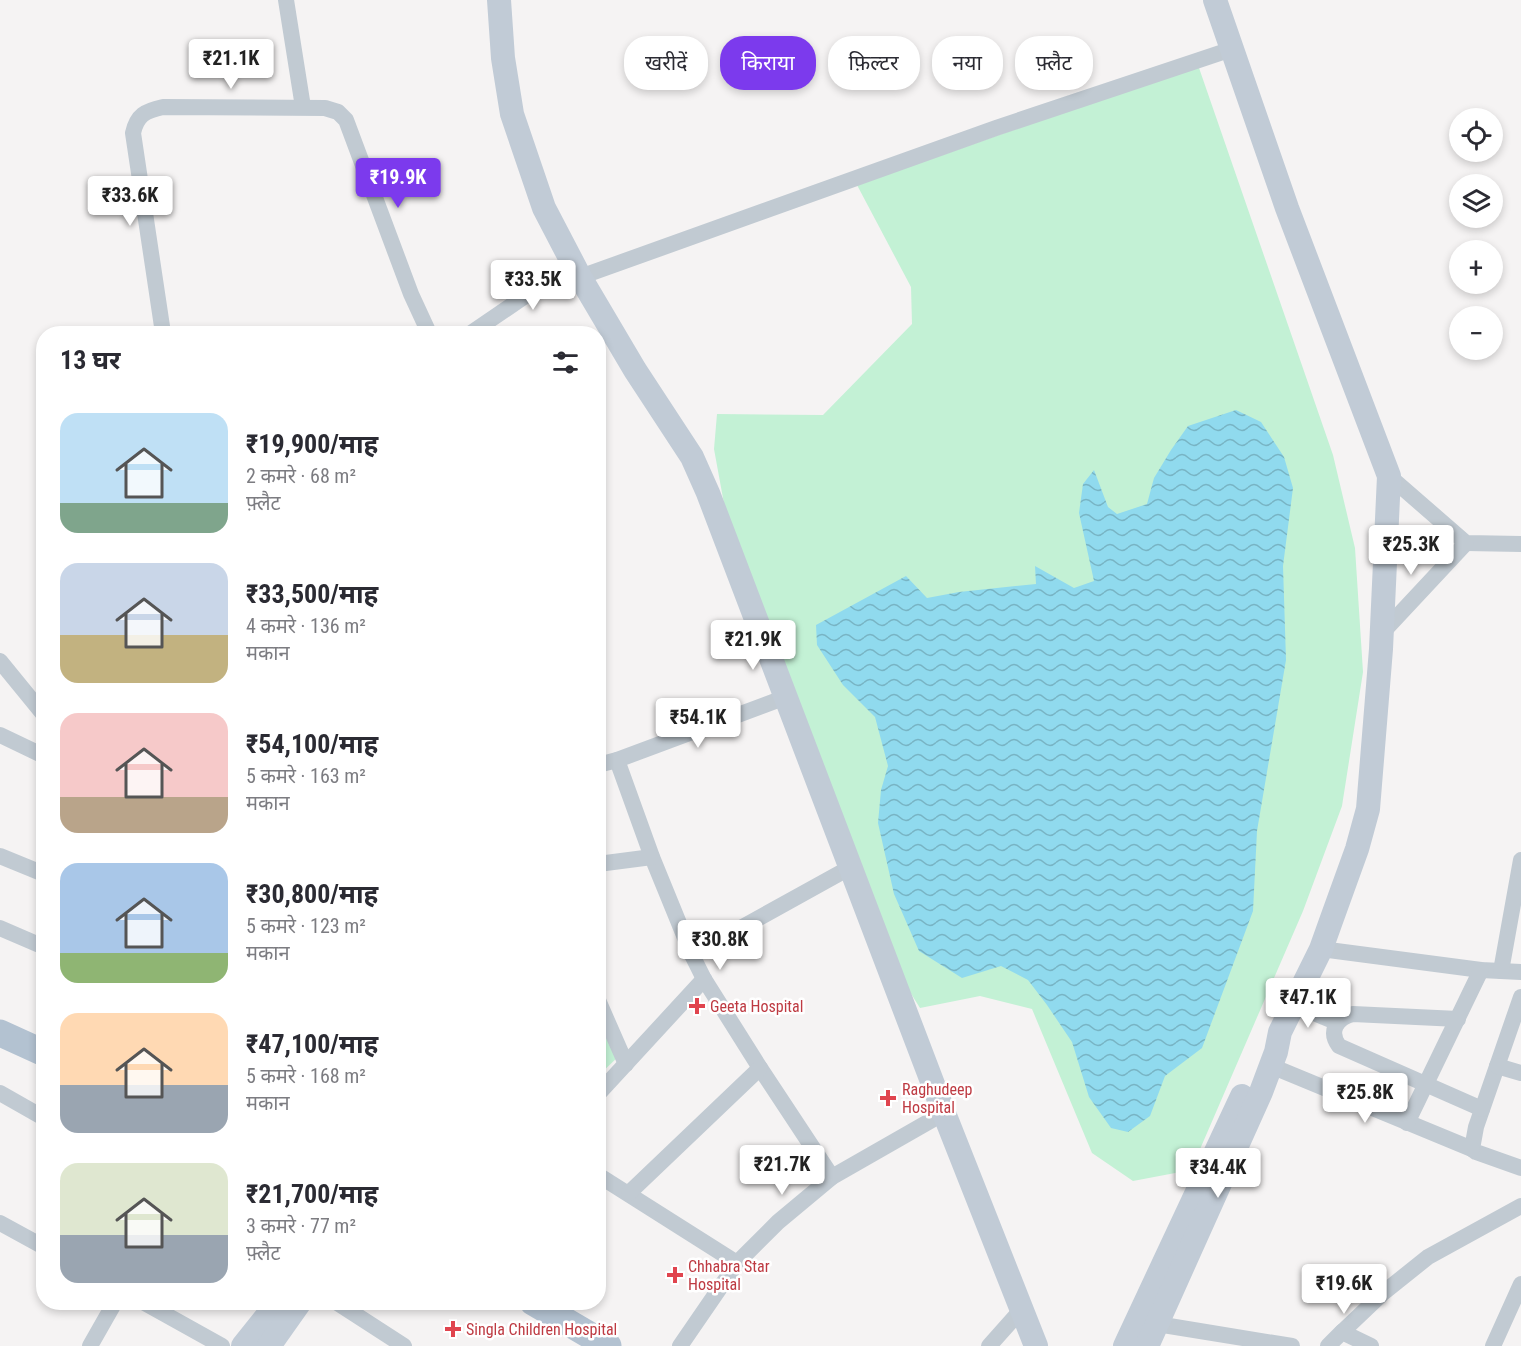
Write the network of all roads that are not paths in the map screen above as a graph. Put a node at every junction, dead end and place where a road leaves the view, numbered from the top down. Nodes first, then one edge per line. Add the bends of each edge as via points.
1 (286, 0) edge
2 (499, 0) edge
3 (1215, 0) edge
4 (1232, 49) junction
5 (303, 108) junction
6 (576, 271) junction
7 (162, 326) edge
8 (426, 326) edge
9 (483, 326) edge
10 (1389, 476) junction
11 (1466, 543) junction
12 (1521, 544) edge
13 (1382, 633) junction
14 (2, 670) edge
15 (786, 697) junction
16 (36, 706) edge
17 (0, 735) edge
18 (36, 752) edge
19 (617, 760) junction
20 (606, 763) edge
21 (0, 855) edge
22 (652, 857) junction
23 (1521, 860) edge
24 (606, 863) edge
25 (851, 867) junction
26 (36, 871) edge
27 (0, 928) edge
28 (36, 944) edge
29 (1321, 949) junction
30 (692, 955) junction
31 (1481, 970) junction
32 (1502, 971) junction
33 (1521, 972) edge
34 (704, 979) junction
35 (1521, 997) edge
36 (1292, 1004) junction
37 (0, 1014) edge
38 (606, 1018) edge
39 (1458, 1019) junction
40 (1336, 1022) junction
41 (36, 1030) edge
42 (1280, 1032) junction
43 (0, 1033) edge
44 (36, 1049) edge
45 (626, 1064) junction
46 (1271, 1066) junction
47 (1497, 1066) junction
48 (760, 1068) junction
49 (1521, 1072) edge
50 (1426, 1084) junction
51 (606, 1085) edge
52 (0, 1093) edge
53 (1482, 1109) junction
54 (36, 1113) edge
55 (944, 1113) junction
56 (1407, 1122) junction
57 (1472, 1149) junction
58 (1521, 1168) edge
59 (832, 1177) junction
60 (606, 1180) edge
61 (629, 1193) junction
62 (1521, 1206) edge
63 (0, 1223) edge
64 (36, 1243) edge
65 (737, 1263) junction
66 (1521, 1284) edge
67 (110, 1310) edge
68 (158, 1310) edge
69 (272, 1310) edge
70 (294, 1310) edge
71 (348, 1310) edge
72 (546, 1310) edge
73 (1021, 1310) junction
74 (1342, 1332) junction
75 (1152, 1335) edge
76 (90, 1346) edge
77 (222, 1346) edge
78 (243, 1346) edge
79 (269, 1346) edge
80 (404, 1346) edge
81 (608, 1346) edge
82 (680, 1346) edge
83 (989, 1346) edge
84 (1035, 1346) edge
85 (1125, 1346) edge
86 (1292, 1346) edge
87 (1328, 1346) edge
88 (1371, 1346) edge
89 (1493, 1346) edge

1 - 5 street
2 - 6 street via 512,114 544,208
3 - 4 street
4 - 6 street
4 - 10 street via 1287,208
5 - 7 street via 163,107 151,110 135,122 133,133
5 - 8 street via 332,109 346,120
6 - 9 street
6 - 15 street via 692,457
10 - 11 street
10 - 13 street
11 - 12 street
11 - 13 street
13 - 29 street via 1368,809
14 - 16 street
15 - 19 street
15 - 25 street
17 - 18 street
19 - 20 street
19 - 22 street
21 - 26 street
22 - 24 street
22 - 30 street
23 - 32 street
25 - 30 street
25 - 55 street
27 - 28 street
29 - 31 street
29 - 36 street
30 - 34 street
31 - 32 street
31 - 39 street
32 - 33 street
34 - 45 street
34 - 48 street
35 - 47 street
36 - 40 street
36 - 42 street
37 - 41 main road
38 - 45 street
39 - 40 street via 1353,1014
39 - 50 street
40 - 50 street via 1334,1035 1339,1046
42 - 46 street
42 - 85 street via 1256,1066
43 - 44 main road
45 - 51 street
46 - 56 street
46 - 75 street
47 - 49 street
47 - 53 street
48 - 59 street
48 - 61 street
50 - 53 street
50 - 56 street
52 - 54 street
53 - 57 street
55 - 59 street
55 - 73 street
56 - 57 street
57 - 58 street
59 - 65 street
60 - 61 street
61 - 65 street
62 - 74 street via 1428,1257
63 - 64 street
65 - 82 street
66 - 89 street
67 - 76 street
68 - 77 street
69 - 78 street
70 - 79 street
71 - 80 street
72 - 81 main road
73 - 83 street
73 - 84 street
74 - 87 street
74 - 88 street
75 - 86 street

